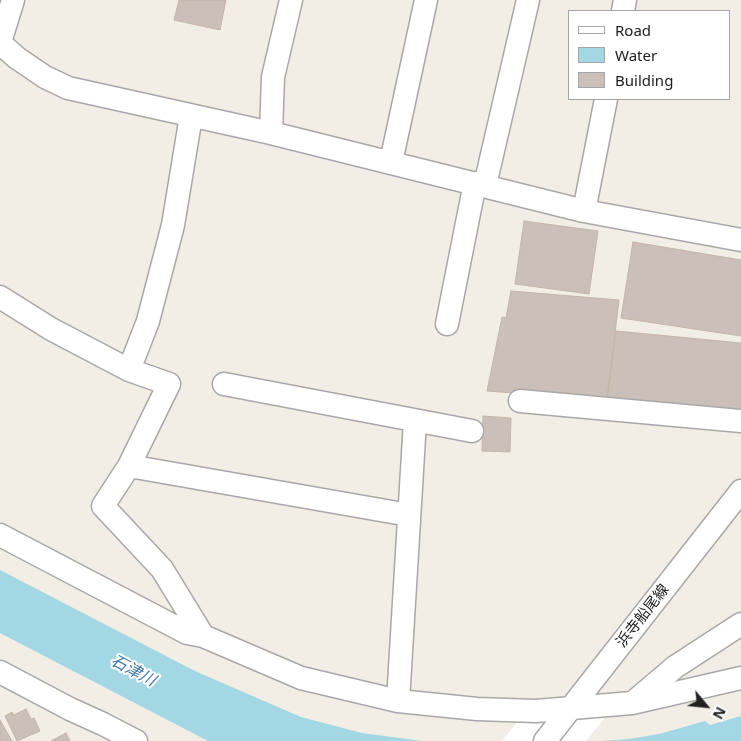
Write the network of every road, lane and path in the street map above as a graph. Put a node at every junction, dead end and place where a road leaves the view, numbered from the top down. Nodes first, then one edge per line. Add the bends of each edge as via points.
1 (13, 0) edge
2 (291, 0) edge
3 (426, 0) edge
4 (528, 0) edge
5 (0, 42) edge
6 (606, 100) edge
7 (190, 116) junction
8 (271, 133) junction
9 (391, 162) junction
10 (480, 184) junction
11 (584, 211) junction
12 (741, 240) edge
13 (0, 297) edge
14 (448, 324) dead end
15 (128, 370) junction
16 (224, 384) dead end
17 (520, 401) dead end
18 (415, 420) junction
19 (741, 420) edge
20 (472, 431) dead end
21 (129, 466) junction
22 (741, 492) edge
23 (409, 515) junction
24 (0, 535) edge
25 (741, 624) edge
26 (203, 636) junction
27 (0, 672) edge
28 (741, 678) edge
29 (398, 701) junction
30 (632, 703) junction
31 (70, 709) junction
32 (566, 714) junction
33 (109, 741) edge
34 (136, 741) edge
35 (545, 741) edge

1 - 5 street
2 - 8 street via 273,77
3 - 9 street
4 - 10 street
5 - 7 street via 45,77 68,88
6 - 11 street
7 - 8 street
7 - 15 street via 173,225 148,321
8 - 9 street
9 - 10 street
10 - 11 street
10 - 14 street
11 - 12 street
13 - 15 street via 51,329
15 - 21 street via 169,384
16 - 18 street
17 - 19 street
18 - 20 street
18 - 23 street
21 - 23 street
21 - 26 street via 103,506 162,569
22 - 32 street, 浜寺船尾線
23 - 29 street
24 - 26 street via 187,633
25 - 30 street via 675,667
26 - 29 street via 301,678
27 - 31 street
28 - 30 street
29 - 32 street via 477,710
30 - 32 street
31 - 33 street
31 - 34 street
32 - 35 street, 浜寺船尾線

